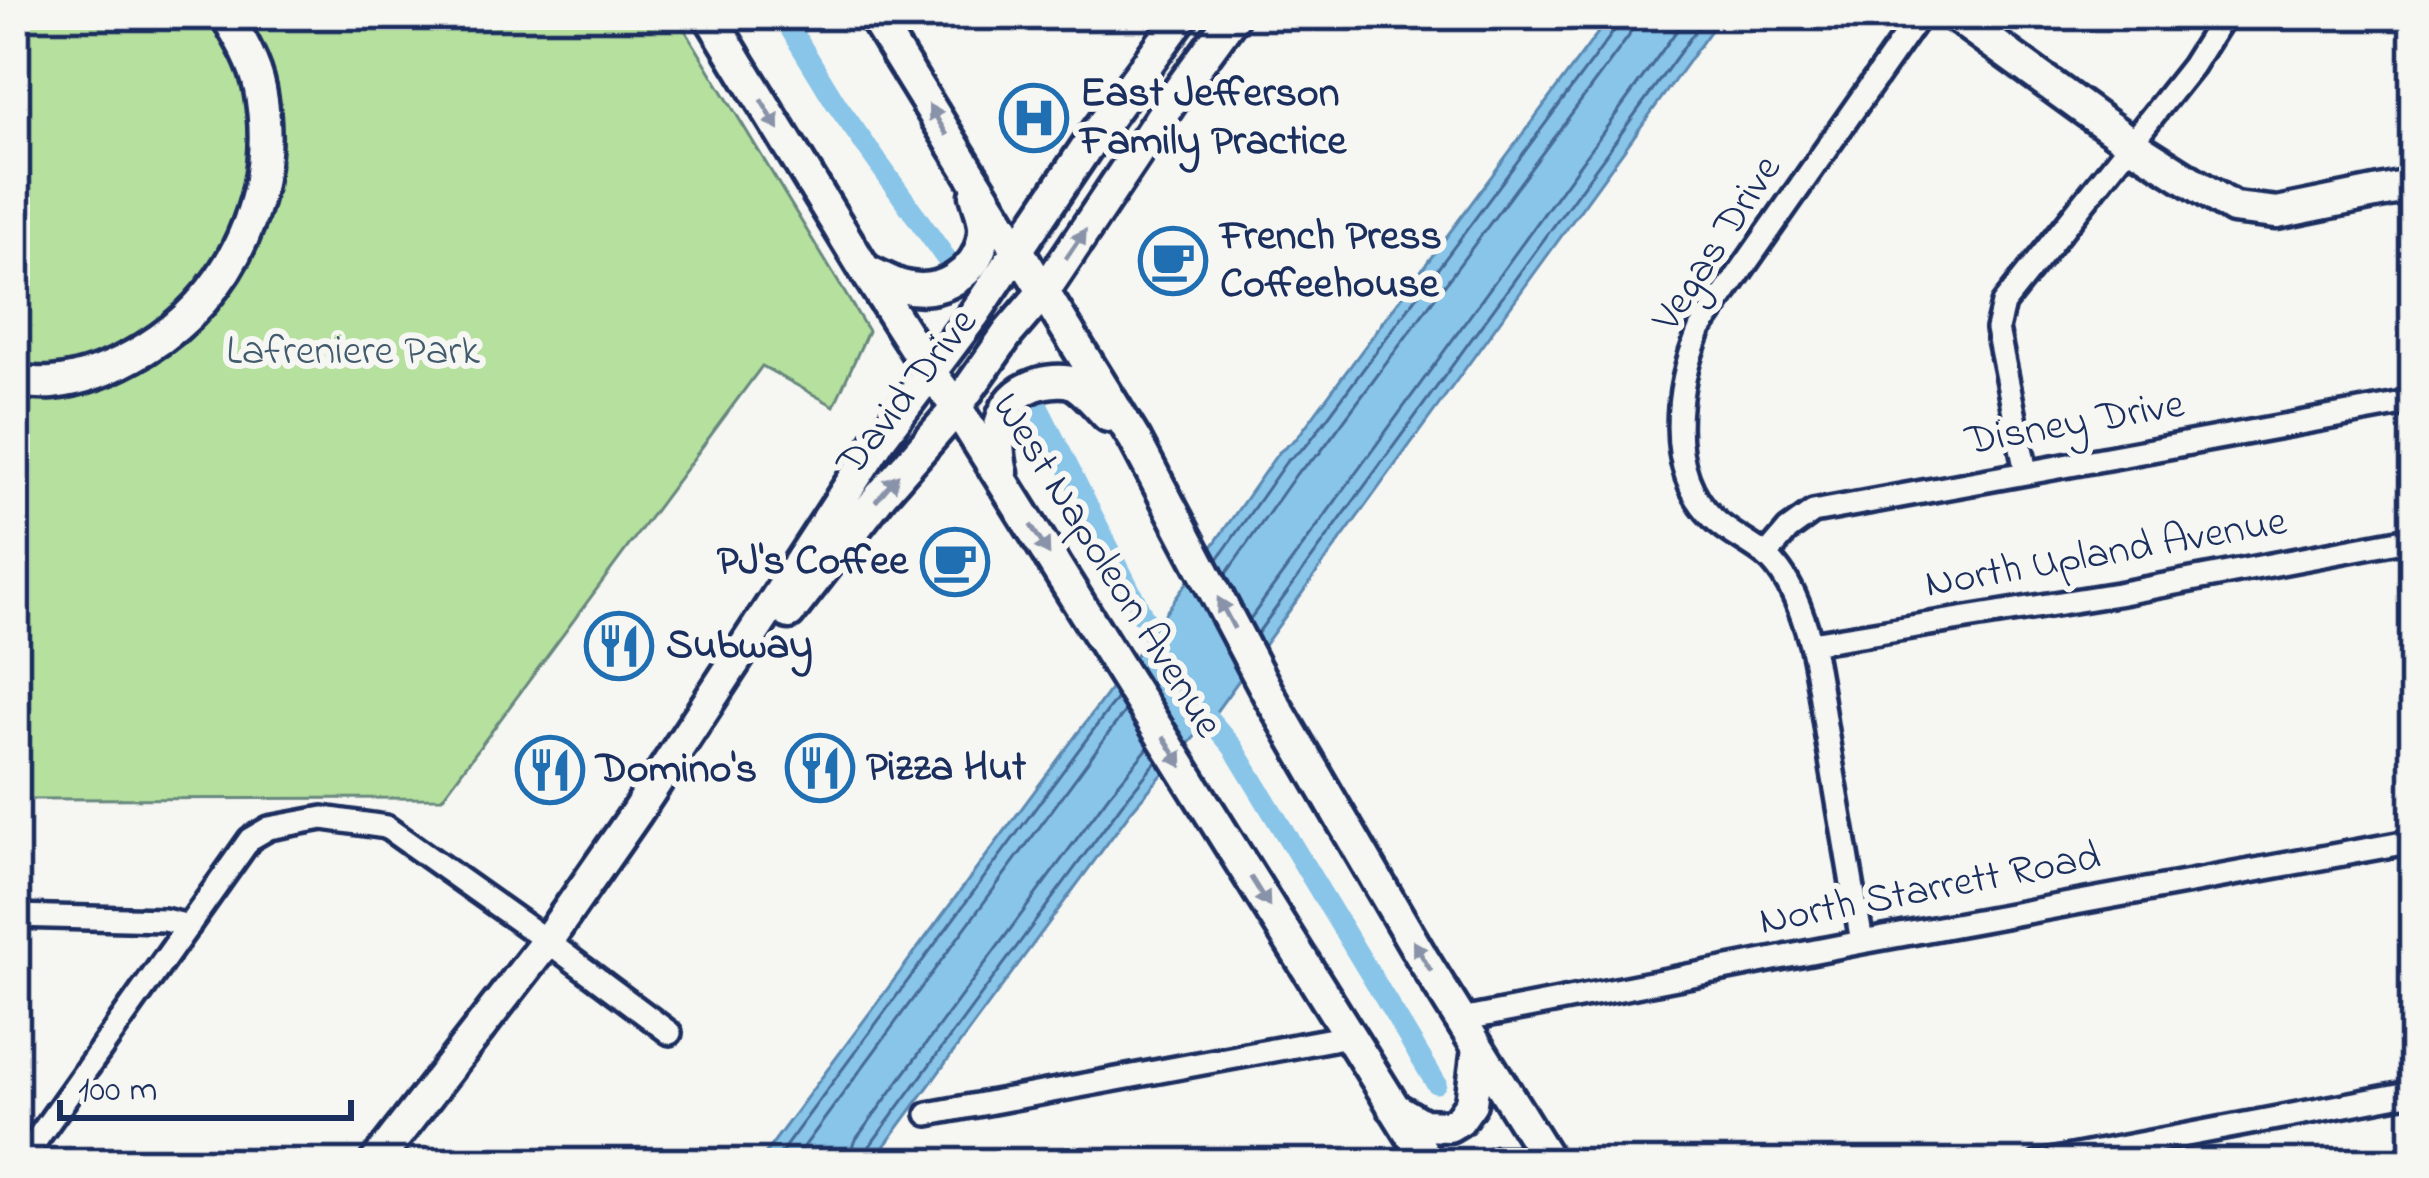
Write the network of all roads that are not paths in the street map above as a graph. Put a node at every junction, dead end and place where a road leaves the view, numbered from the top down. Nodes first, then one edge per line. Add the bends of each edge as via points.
1 (226, 15) edge
2 (709, 15) edge
3 (874, 15) edge
4 (1183, 15) edge
5 (1234, 15) edge
6 (1920, 15) edge
7 (1954, 15) edge
8 (2224, 15) edge
9 (2132, 144) junction
10 (972, 176) junction
11 (2414, 185) edge
12 (1019, 249) junction
13 (866, 270) junction
14 (1045, 290) junction
15 (930, 372) junction
16 (15, 382) edge
17 (2414, 402) edge
18 (956, 405) junction
19 (1135, 440) junction
20 (2026, 472) junction
21 (1005, 484) junction
22 (2414, 538) edge
23 (1766, 556) junction
24 (1811, 643) junction
25 (636, 813) junction
26 (2414, 841) edge
27 (15, 916) edge
28 (189, 926) junction
29 (547, 941) junction
30 (1862, 942) junction
31 (1461, 1020) junction
32 (670, 1033) dead end
33 (1349, 1036) junction
34 (1478, 1048) junction
35 (2414, 1092) edge
36 (1394, 1107) junction
37 (928, 1114) dead end
38 (20, 1163) edge
39 (375, 1163) edge
40 (1429, 1163) edge
41 (1497, 1163) edge
42 (1518, 1163) edge
43 (1550, 1163) edge
44 (2039, 1163) edge

1 - 16 main road via 260,85 263,113 256,207 242,244 199,307 124,362 84,378
2 -> 13 main road, West Napoleon Avenue
10 -> 3 main road, West Napoleon Avenue
4 - 12 main road, David Drive
14 -> 5 main road, David Drive
6 - 23 street, Vegas Drive via 1700,328 1686,367 1679,416 1685,472 1710,515
7 - 9 main road
8 - 9 street
9 - 11 main road via 2233,208 2277,213
9 - 20 street via 2003,304 1997,329
10 - 12 main road, West Napoleon Avenue
10 - 13 main road via 984,228 978,256 955,281 934,290
12 - 14 main road, West Napoleon Avenue
12 - 15 main road, David Drive
13 - 15 main road, West Napoleon Avenue
14 - 18 main road, David Drive
14 - 19 main road, West Napoleon Avenue
15 - 18 main road, West Napoleon Avenue
15 - 25 main road, David Drive
17 - 20 street, Disney Drive
18 - 21 main road, West Napoleon Avenue
25 -> 18 main road, David Drive
19 - 21 main road via 1072,383 1045,381 1009,401 999,424
31 -> 19 main road, West Napoleon Avenue via 1269,695
20 - 23 street, Disney Drive via 1813,512
21 -> 33 main road, West Napoleon Avenue
22 - 24 street, North Upland Avenue
23 - 24 street, Vegas Drive via 1794,596
24 - 30 street, Vegas Drive
25 - 29 main road, David Drive
26 - 30 street, North Starrett Road
27 - 28 street
28 - 29 street via 250,839 322,818 386,827
28 - 38 street
29 - 32 street
29 - 39 main road, David Drive
30 - 31 street, North Starrett Road
31 - 34 main road, West Napoleon Avenue
33 - 36 main road, West Napoleon Avenue
33 - 37 street
34 - 36 main road via 1471,1103 1459,1120 1423,1125
34 - 43 main road, West Napoleon Avenue
35 - 44 street
36 - 40 main road, West Napoleon Avenue
41 - 42 main road

